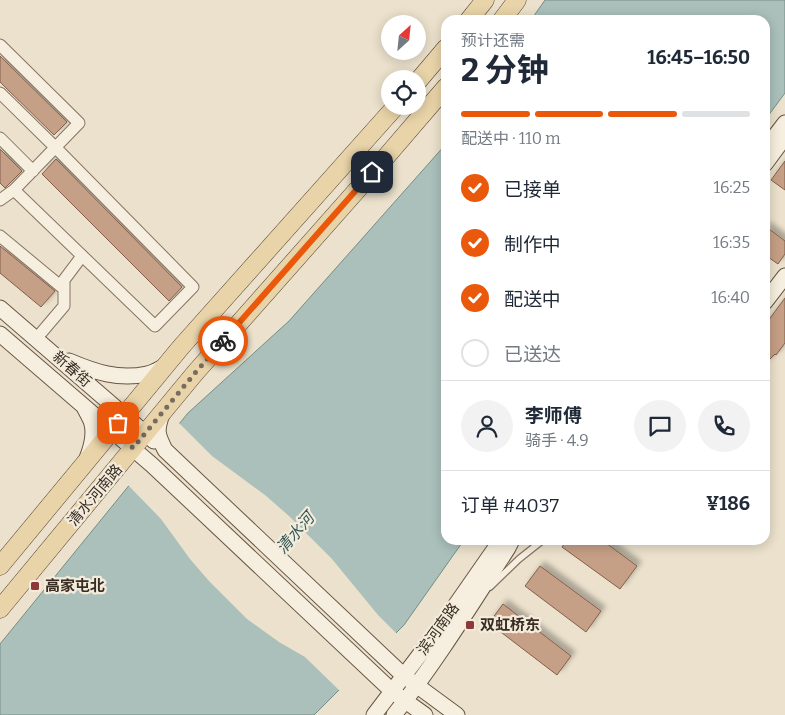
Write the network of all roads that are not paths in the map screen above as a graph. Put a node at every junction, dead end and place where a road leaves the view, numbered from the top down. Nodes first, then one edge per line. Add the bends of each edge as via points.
1 (485, 0) edge
2 (517, 0) edge
3 (473, 15) edge
4 (506, 15) edge
5 (0, 45) edge
6 (441, 54) edge
7 (426, 72) edge
8 (0, 93) edge
9 (441, 93) edge
10 (388, 115) edge
11 (785, 123) edge
12 (785, 137) edge
13 (0, 138) edge
14 (770, 143) edge
15 (55, 147) junction
16 (770, 157) edge
17 (33, 171) junction
18 (14, 190) junction
19 (0, 200) edge
20 (0, 236) edge
21 (82, 256) junction
22 (785, 276) edge
23 (64, 289) junction
24 (770, 296) edge
25 (0, 308) edge
26 (0, 334) edge
27 (36, 339) junction
28 (56, 356) junction
29 (165, 366) junction
30 (85, 407) junction
31 (163, 412) junction
32 (125, 415) junction
33 (112, 431) junction
34 (145, 433) junction
35 (133, 448) junction
36 (165, 450) junction
37 (85, 464) junction
38 (152, 465) junction
39 (116, 468) junction
40 (497, 545) edge
41 (509, 545) edge
42 (537, 545) edge
43 (0, 566) edge
44 (472, 604) junction
45 (0, 609) edge
46 (404, 676) junction
47 (416, 686) junction
48 (393, 692) junction
49 (405, 701) junction
50 (374, 715) edge
51 (394, 715) edge
52 (425, 715) edge
53 (457, 715) edge

1 - 3 main road
2 - 4 main road
5 - 15 street via 79,123
6 - 7 main road
8 - 15 street
9 - 31 main road, 清水河南路
10 - 29 main road, 清水河南路
11 - 14 main road
12 - 16 main road
13 - 17 street
15 - 17 street
15 - 21 street via 193,287 155,326
17 - 18 street
18 - 19 street
18 - 21 street
20 - 23 street
21 - 23 street via 64,280
22 - 24 main road
23 - 27 street via 64,306
25 - 27 main road, 新春街
26 - 30 main road, 新春街
27 - 28 main road, 新春街
28 - 29 main road via 108,375 149,374
28 - 32 main road, 新春街
29 - 32 main road, 清水河南路
30 - 33 main road, 新春街
30 - 37 main road via 92,424 91,449
31 - 34 main road, 清水河南路
31 - 36 main road via 158,430
32 - 33 main road, 清水河南路
32 - 34 main road, 新春街
33 - 35 main road, 新春街
33 - 37 main road, 清水河南路
34 - 35 main road, 清水河南路
34 - 36 main road, 新春街
35 - 38 main road, 新春街
35 - 39 main road, 清水河南路
36 - 46 main road, 新春街
37 - 43 main road, 清水河南路
38 - 39 main road via 127,462
38 - 48 main road, 新春街
39 - 45 main road, 清水河南路
40 - 46 main road, 滨河南路
41 - 44 main road, 滨河南路
42 - 44 lane
44 - 47 main road, 滨河南路
46 - 47 main road, 新春街
46 - 48 main road, 滨河南路
47 - 49 main road, 滨河南路
47 - 53 main road, 新春街
48 - 49 main road, 新春街
48 - 50 main road, 滨河南路
49 - 51 main road, 滨河南路
49 - 52 main road, 新春街

